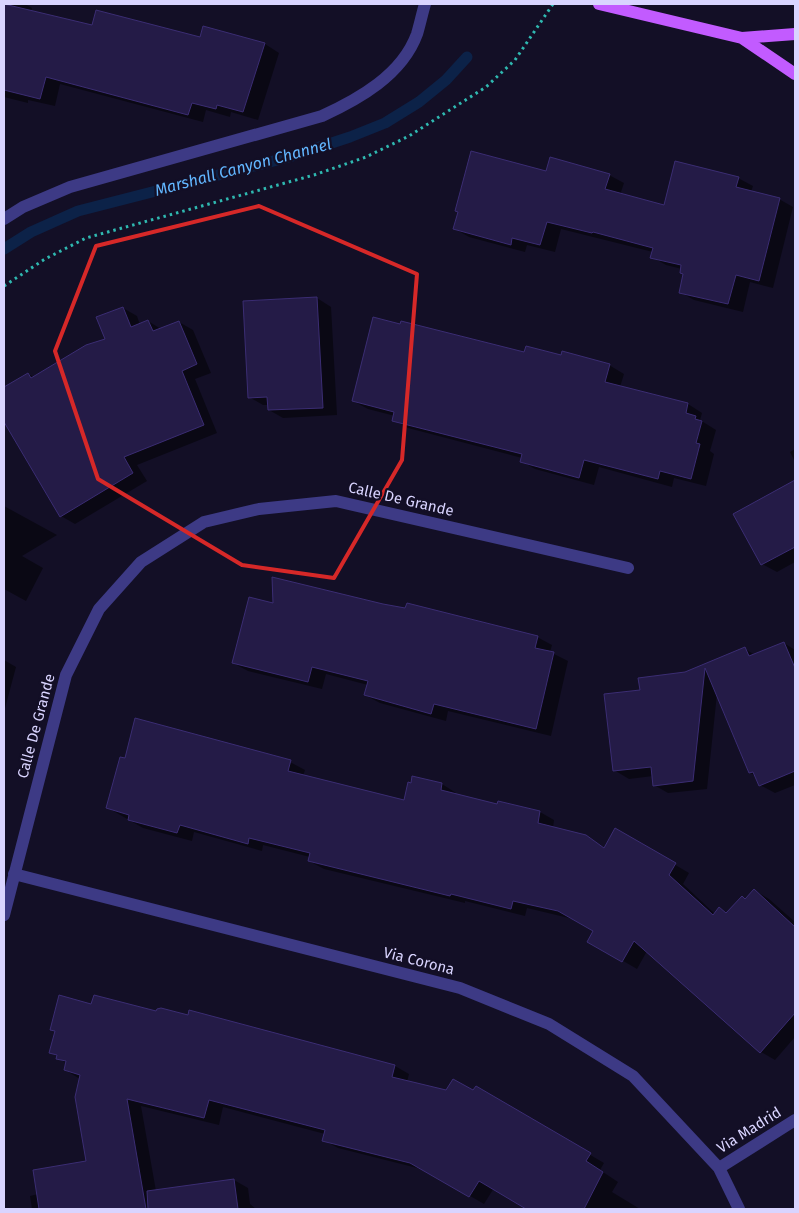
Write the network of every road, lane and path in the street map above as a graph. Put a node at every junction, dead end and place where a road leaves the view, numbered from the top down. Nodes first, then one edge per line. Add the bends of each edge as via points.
1 (425, 4) edge
2 (553, 4) edge
3 (600, 4) edge
4 (795, 34) edge
5 (742, 38) junction
6 (795, 74) edge
7 (4, 219) edge
8 (4, 286) edge
9 (628, 568) dead end
10 (14, 874) junction
11 (4, 915) edge
12 (795, 1120) edge
13 (719, 1168) junction
14 (739, 1209) edge

1 - 7 street via 416,36 400,62 373,89 346,105 322,116 70,187 23,207
2 - 8 path via 508,67 486,87 409,136 366,157 314,175 86,238 44,259
3 - 5 main road
4 - 5 main road
5 - 6 main road
9 - 10 street, Calle De Grande via 336,501 259,509 204,522 141,562 99,610 66,675
10 - 11 street, Calle De Grande
10 - 13 street, Via Corona via 460,988 549,1024 634,1076
12 - 13 street, Via Madrid
13 - 14 street, Via Corona

